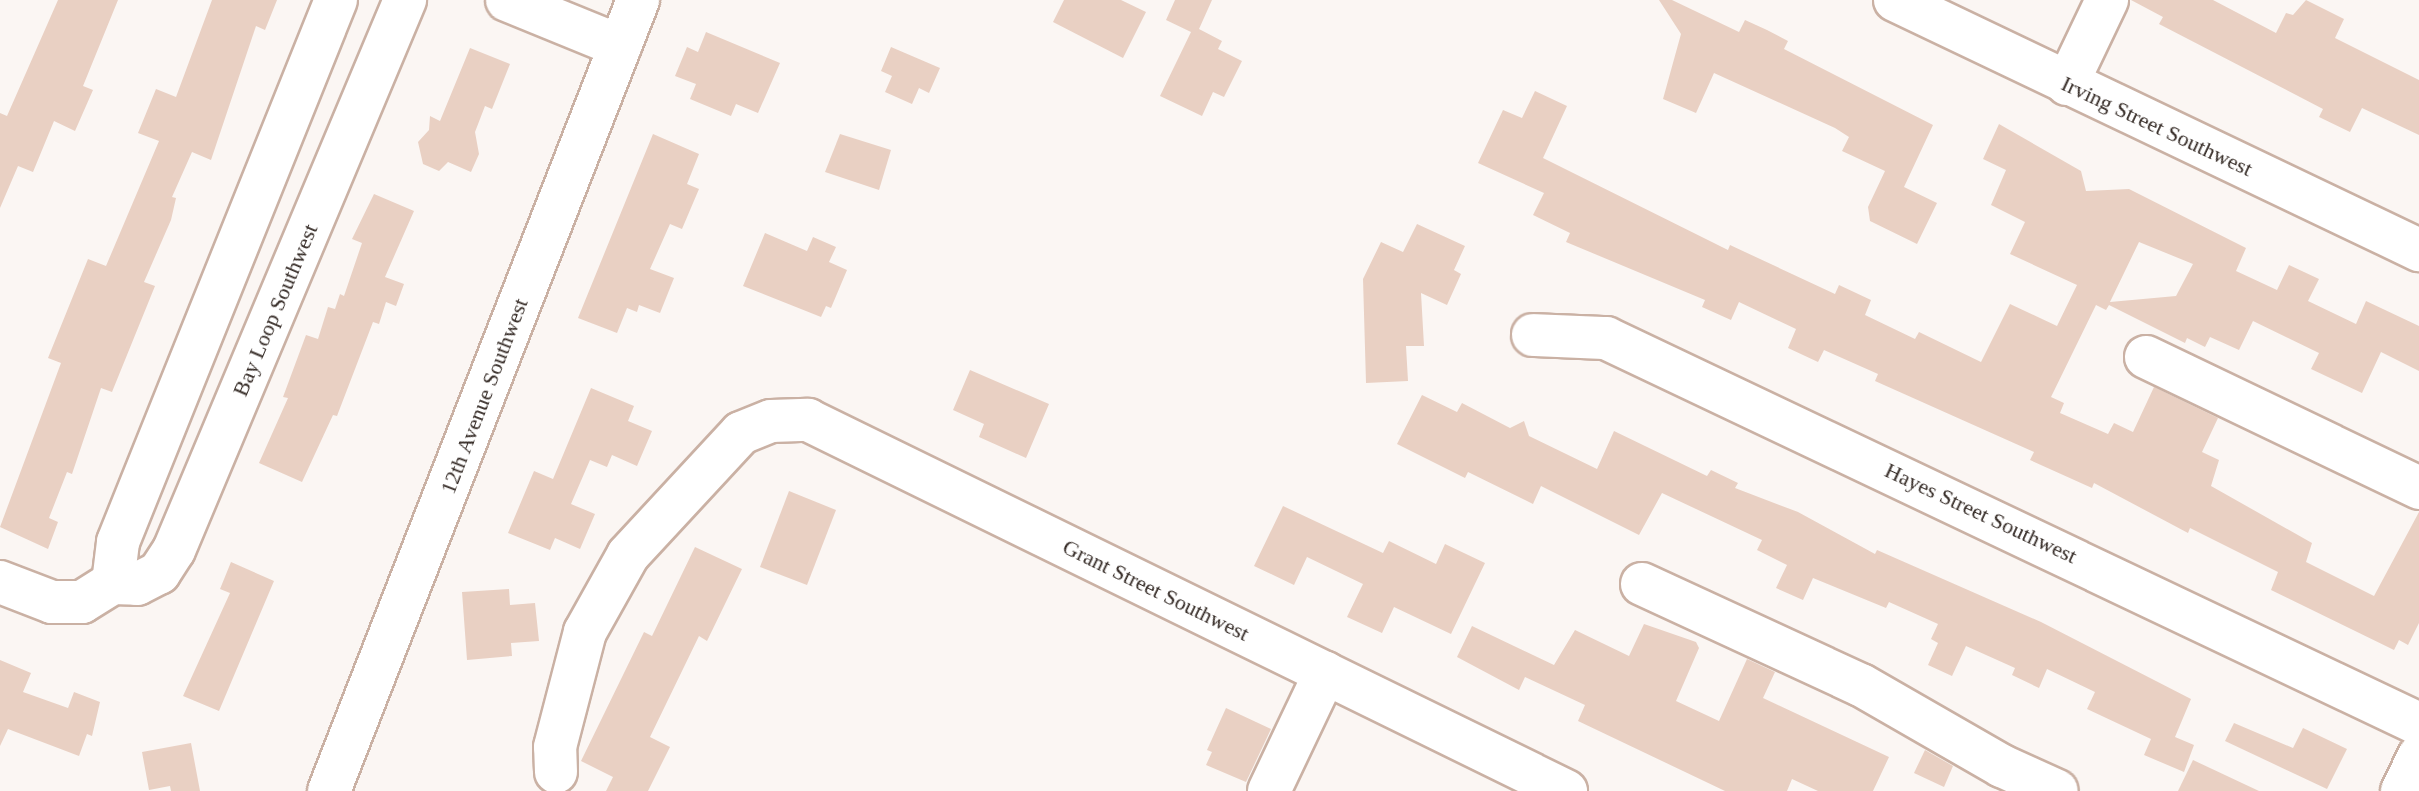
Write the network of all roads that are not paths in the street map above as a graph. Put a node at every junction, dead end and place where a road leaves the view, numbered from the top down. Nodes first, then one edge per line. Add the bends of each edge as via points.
1 (336, 0) edge
2 (405, 0) edge
3 (507, 0) edge
4 (638, 0) edge
5 (1895, 0) edge
6 (2107, 0) edge
7 (620, 46) junction
8 (2067, 84) junction
9 (2419, 250) edge
10 (1533, 335) dead end
11 (2146, 357) dead end
12 (2419, 488) edge
13 (0, 582) edge
14 (113, 583) junction
15 (1642, 584) dead end
16 (1325, 673) junction
17 (2419, 724) edge
18 (2419, 756) edge
19 (556, 772) dead end
20 (1501, 777) edge
21 (329, 791) edge
22 (1269, 791) edge
23 (1566, 791) edge
24 (2057, 791) edge
25 (2402, 791) edge

1 - 14 street via 118,542
2 - 14 street, Bay Loop Southwest via 174,550 159,573 137,584
3 - 7 street
4 - 7 street, 12th Avenue Southwest
5 - 8 street, Irving Street Southwest
6 - 8 street
7 - 21 street, 12th Avenue Southwest
8 - 9 street, Irving Street Southwest
10 - 17 street, Hayes Street Southwest via 1606,338
11 - 12 street
13 - 14 street, Bay Loop Southwest via 52,602 82,602
15 - 24 street via 1861,685 2002,766
16 - 19 street, Grant Street Southwest via 808,420 771,421 741,433 628,555 603,591 585,632 555,747
16 - 20 street, Grant Street Southwest
16 - 22 street
18 - 25 street
20 - 23 street, Grant Street Southwest

